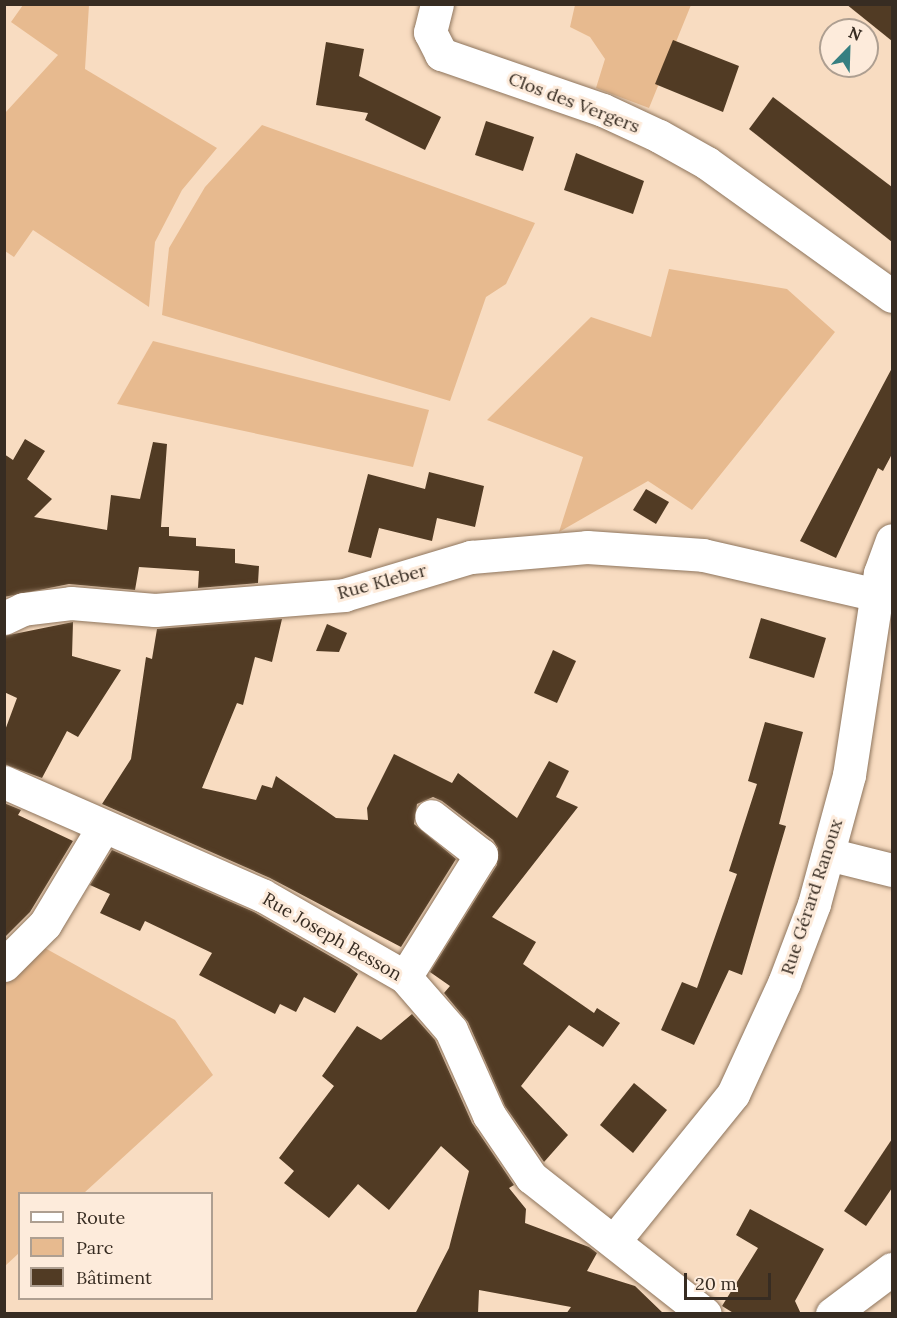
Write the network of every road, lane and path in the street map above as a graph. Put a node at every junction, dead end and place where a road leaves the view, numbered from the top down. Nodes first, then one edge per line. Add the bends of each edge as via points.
1 (437, 4) edge
2 (892, 296) edge
3 (892, 540) edge
4 (881, 607) edge
5 (4, 618) edge
6 (4, 782) edge
7 (431, 816) dead end
8 (104, 826) junction
9 (828, 854) junction
10 (892, 870) edge
11 (4, 965) edge
12 (405, 977) junction
13 (614, 1241) junction
14 (892, 1269) edge
15 (705, 1314) edge
16 (832, 1314) edge

1 - 2 street, Clos des Vergers via 430,32 441,54 603,110 659,136 706,163
3 - 4 street, Rue Gérard Ranoux
4 - 5 street, Rue Kleber via 725,559 677,551 576,548 471,557 344,596 155,610 72,603 22,609
4 - 9 street, Rue Gérard Ranoux via 859,725
6 - 8 street, Rue Joseph Besson
7 - 12 street via 481,855
8 - 11 street via 45,924
8 - 12 street, Rue Joseph Besson via 262,896
9 - 10 street
9 - 13 street, Rue Gérard Ranoux via 784,983 733,1094
12 - 13 street, Rue Joseph Besson via 451,1030 505,1144 531,1177
13 - 15 street, Rue Joseph Besson
14 - 16 street

